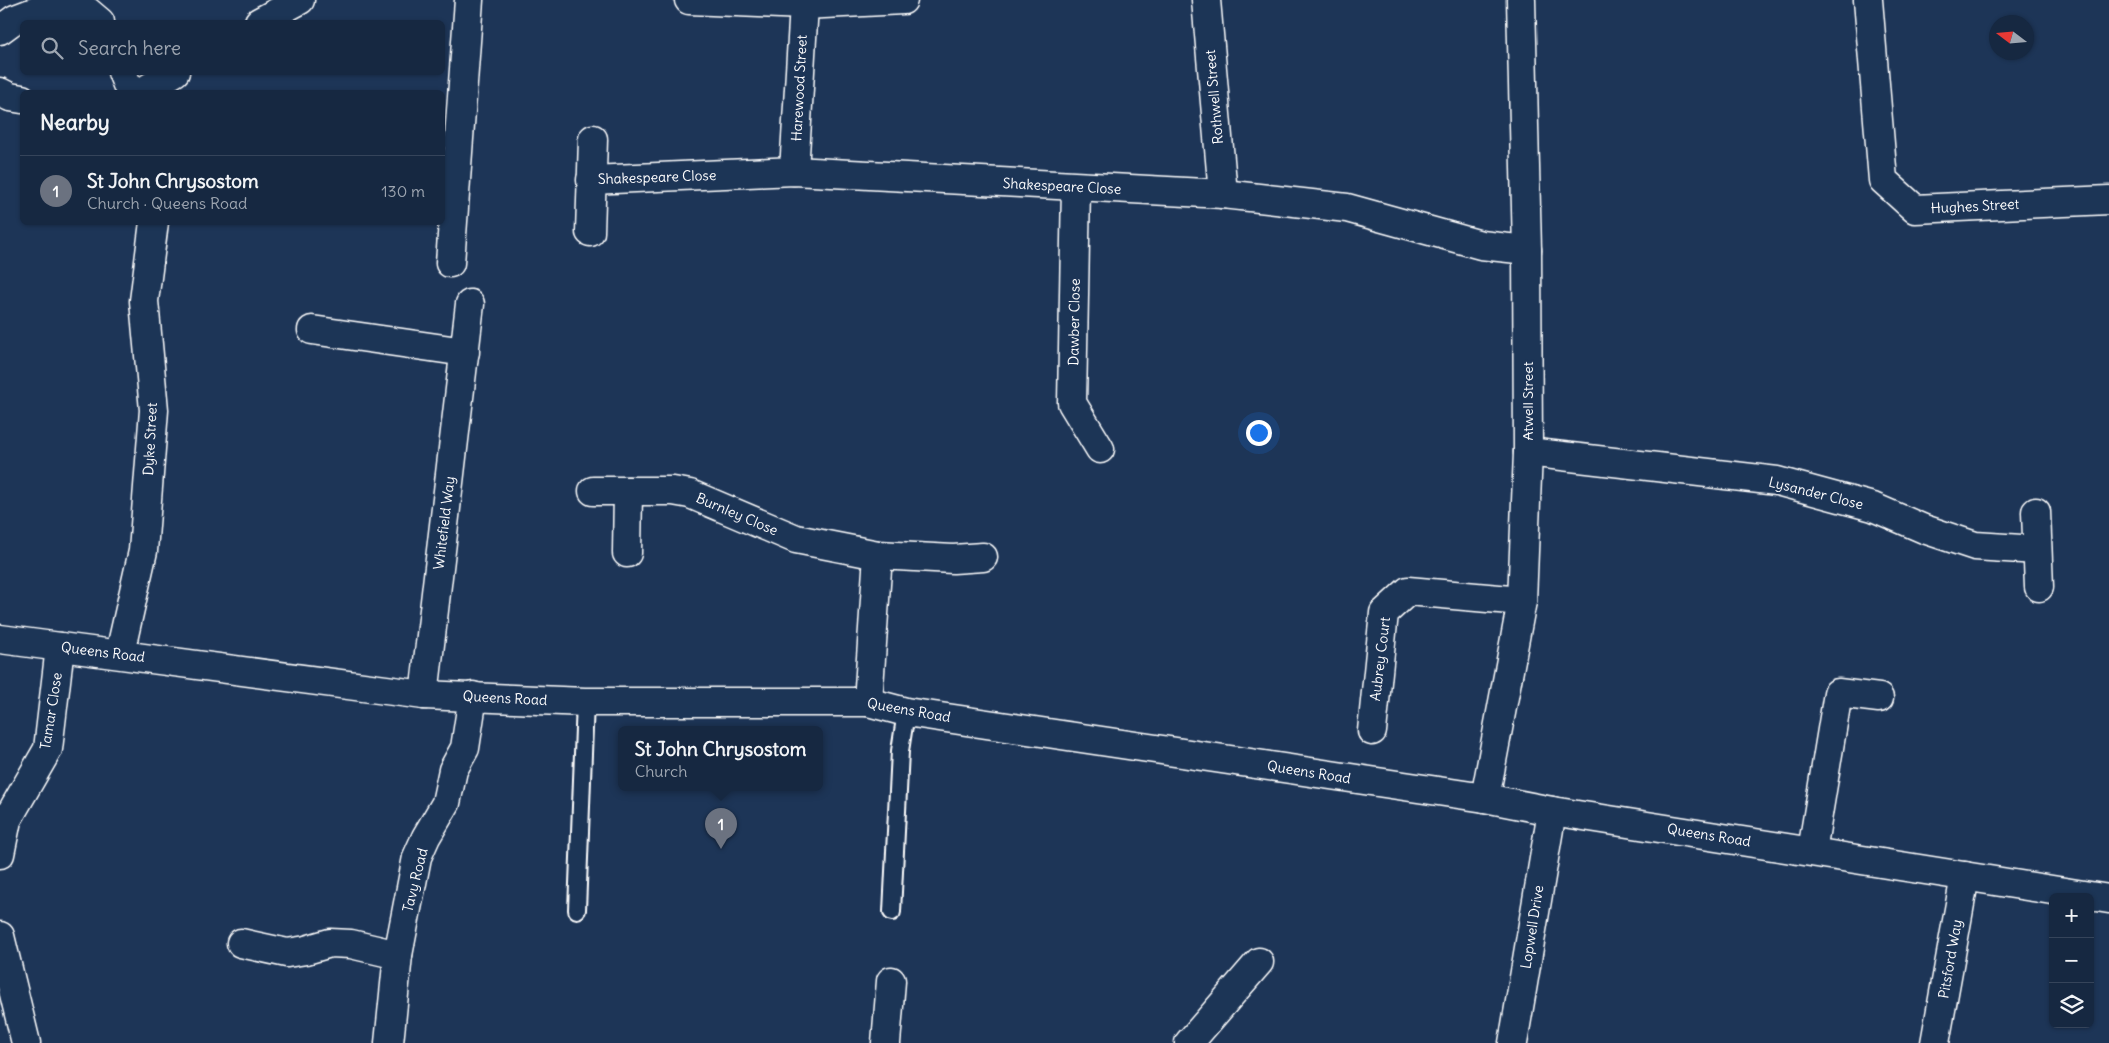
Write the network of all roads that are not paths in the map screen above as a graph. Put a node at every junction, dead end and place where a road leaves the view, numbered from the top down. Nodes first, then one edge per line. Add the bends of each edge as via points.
1 (300, 0) edge
2 (470, 0) edge
3 (689, 0) edge
4 (903, 0) edge
5 (1206, 0) edge
6 (1522, 0) edge
7 (1868, 0) edge
8 (804, 5) junction
9 (97, 20) edge
10 (263, 20) edge
11 (0, 30) edge
12 (123, 75) edge
13 (170, 75) edge
14 (129, 90) edge
15 (145, 90) edge
16 (0, 92) edge
17 (20, 99) edge
18 (593, 139) dead end
19 (794, 171) junction
20 (591, 180) junction
21 (1076, 187) junction
22 (1222, 194) junction
23 (2109, 200) edge
24 (154, 225) edge
25 (590, 232) dead end
26 (1527, 250) junction
27 (450, 263) dead end
28 (470, 304) dead end
29 (312, 330) dead end
30 (465, 352) junction
31 (1100, 449) dead end
32 (1528, 452) junction
33 (593, 491) dead end
34 (628, 491) junction
35 (2036, 512) dead end
36 (2037, 550) junction
37 (627, 553) dead end
38 (878, 555) junction
39 (983, 557) dead end
40 (2039, 587) dead end
41 (1522, 600) junction
42 (0, 639) edge
43 (60, 647) junction
44 (120, 653) junction
45 (424, 695) junction
46 (473, 696) junction
47 (1879, 698) dead end
48 (585, 702) junction
49 (868, 702) junction
50 (906, 712) junction
51 (1372, 731) dead end
52 (1485, 798) junction
53 (1552, 811) junction
54 (1812, 851) junction
55 (0, 854) edge
56 (1965, 876) junction
57 (2109, 898) edge
58 (577, 910) dead end
59 (892, 912) dead end
60 (0, 936) edge
61 (240, 943) dead end
62 (398, 955) junction
63 (1259, 962) dead end
64 (891, 981) dead end
65 (26, 1043) edge
66 (389, 1043) edge
67 (886, 1043) edge
68 (1189, 1043) edge
69 (1513, 1043) edge
70 (1935, 1043) edge

1 - 10 street
2 - 27 street
3 - 8 street
4 - 8 street
5 - 22 street, Rothwell Street
6 - 26 street, Atwell Street
7 - 23 street, Hughes Street via 1883,180 1915,209
8 - 19 street, Harewood Street
9 - 11 street via 87,12 47,7
12 - 14 street
13 - 15 street
16 - 17 street
18 - 20 street
19 - 20 street, Shakespeare Close
19 - 21 street, Shakespeare Close
20 - 25 street
21 - 22 street, Shakespeare Close
21 - 31 street, Dawber Close via 1072,403
22 - 26 street, Shakespeare Close via 1347,208 1481,245
24 - 44 street, Dyke Street via 144,301 154,410 144,542
26 - 32 street, Atwell Street
28 - 30 street, Whitefield Way
29 - 30 street
30 - 45 street, Whitefield Way
32 - 36 street, Lysander Close via 1777,481 1873,507 1975,546
32 - 41 street, Atwell Street
33 - 34 street, Burnley Close
34 - 37 street
34 - 38 street, Burnley Close via 690,494 796,539
35 - 36 street
36 - 40 street
38 - 39 street, Burnley Close via 952,559
38 - 49 street
41 - 51 street, Aubrey Court via 1408,591 1384,613
41 - 52 street, Atwell Street
42 - 43 street, Queens Road
43 - 44 street, Queens Road
43 - 55 street, Tamar Close via 48,749 7,820
44 - 45 street, Queens Road
45 - 46 street, Queens Road
46 - 48 street, Queens Road
46 - 62 street, Tavy Road via 465,748 453,770 446,803 417,857
47 - 54 street via 1838,693
48 - 49 street, Queens Road
48 - 58 lane
49 - 50 street, Queens Road
50 - 52 street, Queens Road
50 - 59 lane via 900,750
52 - 53 street, Queens Road
53 - 54 street, Queens Road
53 - 69 street, Lopwell Drive
54 - 56 street, Queens Road
56 - 57 street, Queens Road
56 - 70 street, Pitsford Way
60 - 65 street
61 - 62 street via 287,953 330,943 351,944
62 - 66 street, Tavy Road
63 - 68 street
64 - 67 street

